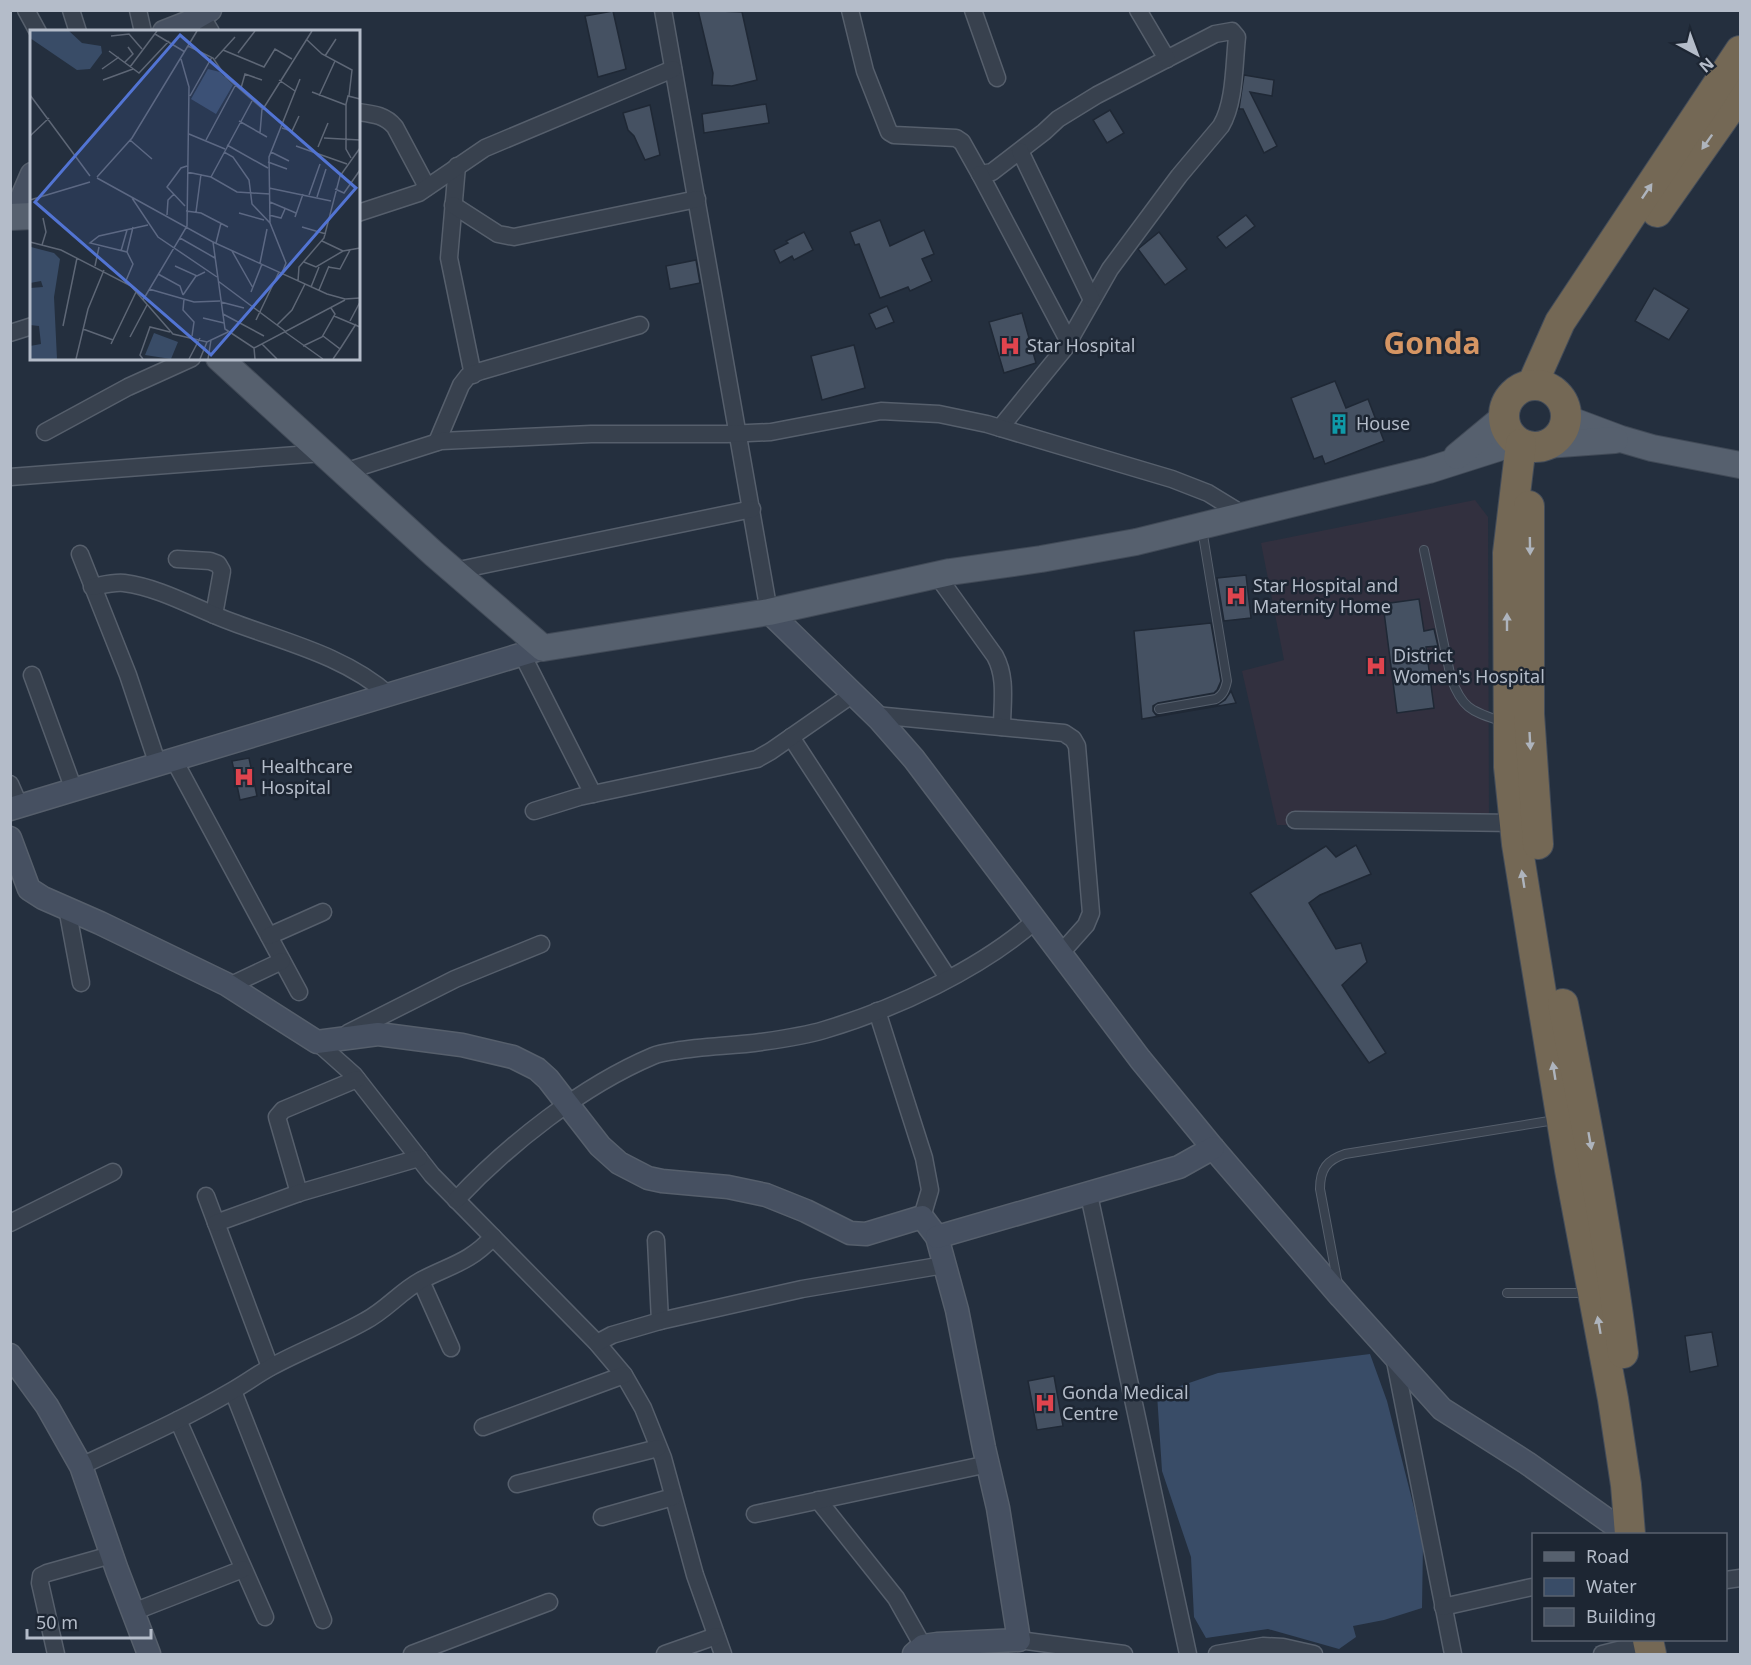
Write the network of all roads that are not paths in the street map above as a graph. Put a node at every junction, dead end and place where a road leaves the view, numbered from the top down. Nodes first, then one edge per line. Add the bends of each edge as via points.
1 (26, 10) edge
2 (71, 10) edge
3 (138, 10) edge
4 (663, 10) edge
5 (850, 10) edge
6 (974, 10) edge
7 (1138, 10) edge
8 (207, 19) edge
9 (37, 30) edge
10 (77, 30) edge
11 (143, 30) edge
12 (169, 30) edge
13 (1740, 51) edge
14 (1167, 59) junction
15 (673, 69) junction
16 (997, 78) dead end
17 (1740, 94) edge
18 (360, 112) edge
19 (1020, 151) junction
20 (458, 166) junction
21 (980, 174) junction
22 (30, 180) edge
23 (427, 187) junction
24 (697, 199) junction
25 (453, 205) junction
26 (360, 212) edge
27 (19, 216) edge
28 (1092, 300) junction
29 (640, 325) dead end
30 (30, 327) edge
31 (10, 333) edge
32 (1069, 342) junction
33 (188, 360) edge
34 (221, 360) edge
35 (473, 375) junction
36 (1540, 387) junction
37 (1565, 418) junction
38 (1000, 428) junction
39 (45, 432) dead end
40 (739, 434) junction
41 (1525, 439) junction
42 (1622, 440) junction
43 (437, 442) junction
44 (323, 453) junction
45 (1740, 465) edge
46 (344, 472) junction
47 (10, 477) edge
48 (752, 509) junction
49 (1244, 515) junction
50 (1202, 525) junction
51 (1424, 550) dead end
52 (80, 554) dead end
53 (177, 559) dead end
54 (454, 571) junction
55 (936, 574) junction
56 (92, 587) junction
57 (769, 612) junction
58 (214, 615) junction
59 (532, 651) junction
60 (32, 675) dead end
61 (853, 694) junction
62 (389, 695) junction
63 (1160, 709) dead end
64 (875, 715) junction
65 (1509, 724) junction
66 (1002, 727) junction
67 (791, 737) junction
68 (166, 762) junction
69 (10, 784) edge
70 (74, 790) junction
71 (593, 794) junction
72 (15, 808) edge
73 (534, 811) dead end
74 (1295, 820) dead end
75 (1515, 823) junction
76 (10, 838) edge
77 (67, 908) junction
78 (323, 912) dead end
79 (1036, 920) junction
80 (269, 936) junction
81 (541, 944) dead end
82 (1061, 953) junction
83 (282, 961) junction
84 (948, 978) junction
85 (81, 982) dead end
86 (229, 986) junction
87 (299, 992) dead end
88 (877, 1011) junction
89 (318, 1039) junction
90 (357, 1078) junction
91 (568, 1105) junction
92 (1562, 1119) junction
93 (1213, 1148) junction
94 (419, 1158) junction
95 (113, 1172) dead end
96 (299, 1193) junction
97 (1089, 1195) junction
98 (206, 1196) dead end
99 (456, 1200) junction
100 (922, 1217) junction
101 (10, 1222) edge
102 (216, 1223) junction
103 (494, 1237) junction
104 (937, 1238) junction
105 (656, 1239) dead end
106 (944, 1265) junction
107 (421, 1281) junction
108 (1507, 1293) dead end
109 (1593, 1293) junction
110 (1341, 1297) junction
111 (660, 1321) junction
112 (597, 1343) junction
113 (451, 1348) dead end
114 (10, 1356) edge
115 (1394, 1356) junction
116 (270, 1367) junction
117 (624, 1376) junction
118 (233, 1391) junction
119 (178, 1420) junction
120 (483, 1426) dead end
121 (658, 1448) junction
122 (988, 1464) junction
123 (81, 1466) junction
124 (517, 1484) dead end
125 (673, 1497) junction
126 (818, 1500) junction
127 (755, 1514) dead end
128 (602, 1517) dead end
129 (1627, 1533) edge
130 (1628, 1533) edge
131 (1646, 1533) edge
132 (111, 1555) junction
133 (243, 1569) junction
134 (1532, 1587) dead end
135 (549, 1602) dead end
136 (1443, 1607) junction
137 (133, 1612) junction
138 (264, 1617) dead end
139 (323, 1620) dead end
140 (716, 1636) junction
141 (1019, 1640) junction
142 (1656, 1645) edge
143 (918, 1650) edge
144 (56, 1654) edge
145 (149, 1654) edge
146 (412, 1654) edge
147 (665, 1654) edge
148 (723, 1654) edge
149 (1124, 1654) edge
150 (1188, 1654) edge
151 (1217, 1654) edge
152 (1314, 1654) edge
153 (1453, 1654) edge
154 (1602, 1654) edge

1 - 9 street
2 - 10 street
3 - 11 street
4 - 15 street
5 - 21 street via 865,71 890,132 956,138
6 - 16 street
7 - 14 street
8 - 12 street
36 -> 13 highway via 1560,322
14 - 19 street via 1058,119
14 - 28 street via 1215,34 1234,33 1237,37 1226,118 1117,260
15 - 20 street via 485,148
15 - 24 street
17 -> 36 highway
18 - 23 street via 390,121
19 - 21 street via 992,172
19 - 28 street
20 - 23 street
20 - 25 street
21 - 32 street
22 - 27 street
23 - 26 street via 406,199
24 - 25 street via 514,237 498,234
24 - 40 street
25 - 35 street via 449,258
28 - 32 street
29 - 35 street
30 - 31 street
32 - 38 street
33 - 39 street
34 - 44 main road
35 - 43 street via 461,385
36 - 37 highway via 1561,400
36 - 41 highway via 1520,389 1509,398 1504,411
37 - 41 highway via 1557,437
37 - 42 main road
38 - 40 street via 939,414 881,411 771,432
38 - 49 street via 1172,479 1208,493
40 - 43 street via 591,434
40 - 48 street
41 - 42 main road
41 - 49 main road via 1448,464
65 -> 41 highway via 1508,553 1515,484
41 -> 131 highway via 1529,714 1536,830 1556,970 1612,1269
42 - 45 main road
43 - 46 street
44 - 46 main road
44 - 47 street
46 - 54 main road
48 - 54 street
48 - 57 street
49 - 50 main road
50 - 55 main road via 1136,542
50 - 63 lane via 1227,681 1222,696 1216,699
51 - 65 lane via 1457,694 1476,712
52 - 56 street
53 - 58 street via 218,564 222,571
54 - 59 main road
55 - 57 main road
55 - 66 street via 1001,667
56 - 58 street via 125,584 173,597
56 - 68 street
57 - 59 main road
57 - 61 street
58 - 62 street via 314,651 371,679
59 - 62 street
59 - 71 street
60 - 70 street
61 - 64 street
61 - 67 street
62 - 68 street
64 - 66 street
64 - 79 street via 914,759
65 - 75 highway
66 - 82 street via 1064,733 1077,746 1091,913 1086,925
67 - 71 street via 748,762
67 - 84 street
68 - 70 street
68 - 80 street
69 - 72 street
70 - 72 street
71 - 73 street
74 - 75 street
92 -> 75 highway
76 - 77 street via 29,889
77 - 85 street
77 - 86 street
78 - 80 street
79 - 82 street
79 - 84 street via 980,962
80 - 83 street
81 - 89 street
82 - 93 street
83 - 86 street
83 - 87 street
84 - 88 street
86 - 89 street
88 - 91 street via 822,1030 655,1055 584,1092
88 - 100 street via 924,1158 930,1190
89 - 90 street
89 - 91 street via 378,1034 513,1057 537,1069
90 - 94 street
90 - 96 street via 283,1110 277,1118
91 - 99 street via 527,1135
91 - 100 street via 600,1146 619,1163 648,1178 766,1195 850,1233 866,1234
92 - 109 highway
92 - 110 lane via 1334,1158 1320,1175 1320,1189
93 - 97 street via 1179,1167
93 - 110 street
94 - 96 street
94 - 99 street
95 - 101 street
96 - 102 street
97 - 104 street
97 - 150 street
98 - 102 street
99 - 103 street
100 - 104 street
102 - 116 street
103 - 107 street via 460,1264
103 - 112 street
104 - 106 street
105 - 111 street
106 - 111 street via 802,1289
106 - 122 street
107 - 113 street
107 - 116 street via 366,1321
108 - 109 lane
130 -> 109 highway via 1626,1485
110 - 115 street
111 - 112 street
112 - 117 street
114 - 123 street via 47,1406
115 - 129 street via 1442,1409
115 - 136 street
116 - 118 street
117 - 120 street
117 - 121 street via 643,1408
118 - 119 street
118 - 139 street
119 - 123 street
119 - 133 street
121 - 124 street
121 - 125 street
122 - 126 street
122 - 141 street
123 - 132 street
125 - 128 street
125 - 140 street
126 - 127 street
126 - 143 street via 896,1598
132 - 137 street
132 - 144 street via 41,1576
133 - 137 street
133 - 138 street
134 - 136 street
135 - 146 street
136 - 153 street
137 - 145 street
140 - 147 street
140 - 148 street
141 - 143 street via 937,1644
141 - 149 street
142 - 154 street
151 - 152 street via 1263,1646

